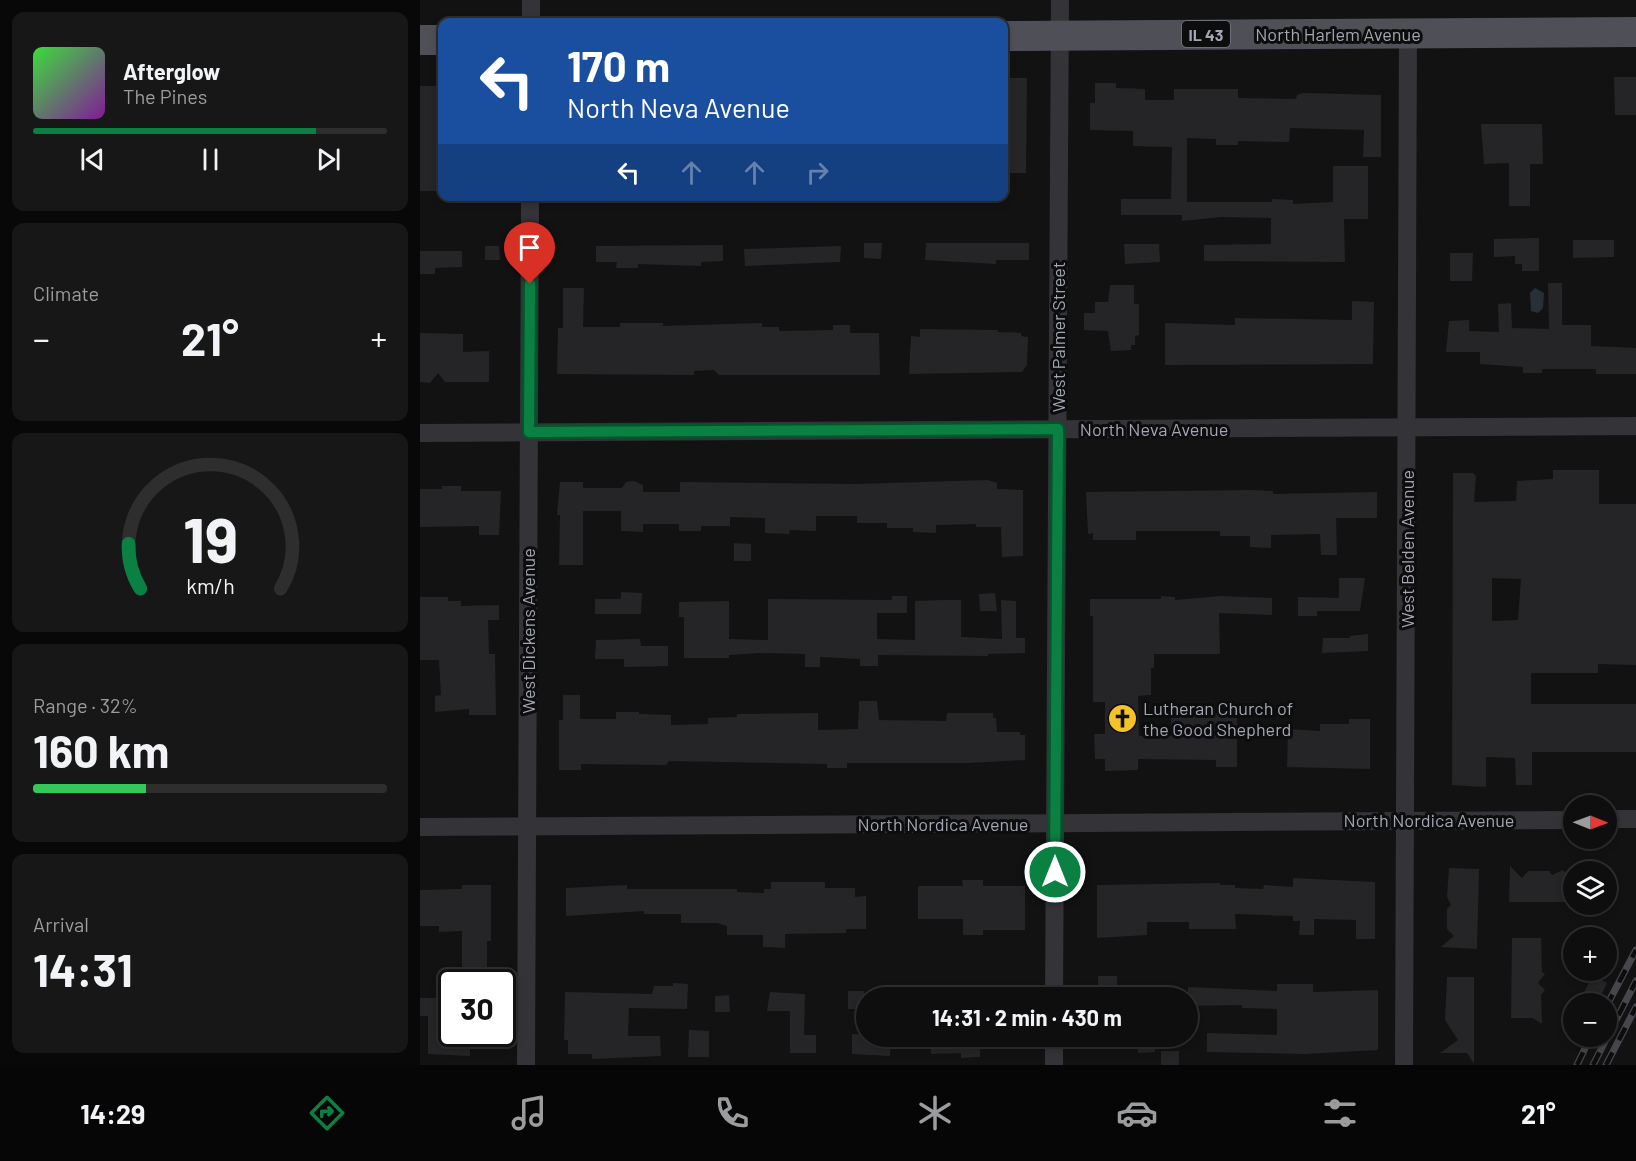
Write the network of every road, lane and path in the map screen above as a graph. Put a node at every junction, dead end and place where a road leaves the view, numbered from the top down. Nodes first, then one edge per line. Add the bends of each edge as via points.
1 (531, 0) edge
2 (1060, 0) edge
3 (531, 18) edge
4 (1636, 32) edge
5 (1408, 33) junction
6 (1060, 35) junction
7 (1008, 36) edge
8 (438, 39) edge
9 (420, 40) edge
10 (530, 201) edge
11 (1636, 426) edge
12 (1408, 427) junction
13 (1058, 429) junction
14 (529, 432) junction
15 (420, 433) edge
16 (1617, 819) edge
17 (1636, 819) edge
18 (1405, 820) junction
19 (1563, 820) edge
20 (1055, 823) junction
21 (527, 826) junction
22 (420, 827) edge
23 (1054, 987) edge
24 (1054, 1047) edge
25 (526, 1065) edge
26 (1054, 1065) edge
27 (1404, 1065) edge

1 - 3 street
2 - 6 street, West Palmer Street
4 - 5 main road, North Harlem Avenue / IL 43
5 - 6 main road, North Harlem Avenue / IL 43
5 - 12 street, West Belden Avenue
6 - 7 main road, North Harlem Avenue / IL 43
6 - 13 street, West Palmer Street
8 - 9 main road
10 - 14 street, West Dickens Avenue
11 - 12 street, North Neva Avenue
12 - 13 street, North Neva Avenue
12 - 18 street, West Belden Avenue
13 - 14 street, North Neva Avenue
13 - 20 street, West Palmer Street
14 - 15 street, North Neva Avenue
14 - 21 street, West Dickens Avenue
16 - 17 street
18 - 19 street, North Nordica Avenue
18 - 20 street, North Nordica Avenue
18 - 27 street, West Belden Avenue
20 - 21 street, North Nordica Avenue
20 - 23 street, West Palmer Street
21 - 22 street, North Nordica Avenue
21 - 25 street, West Dickens Avenue
24 - 26 street

